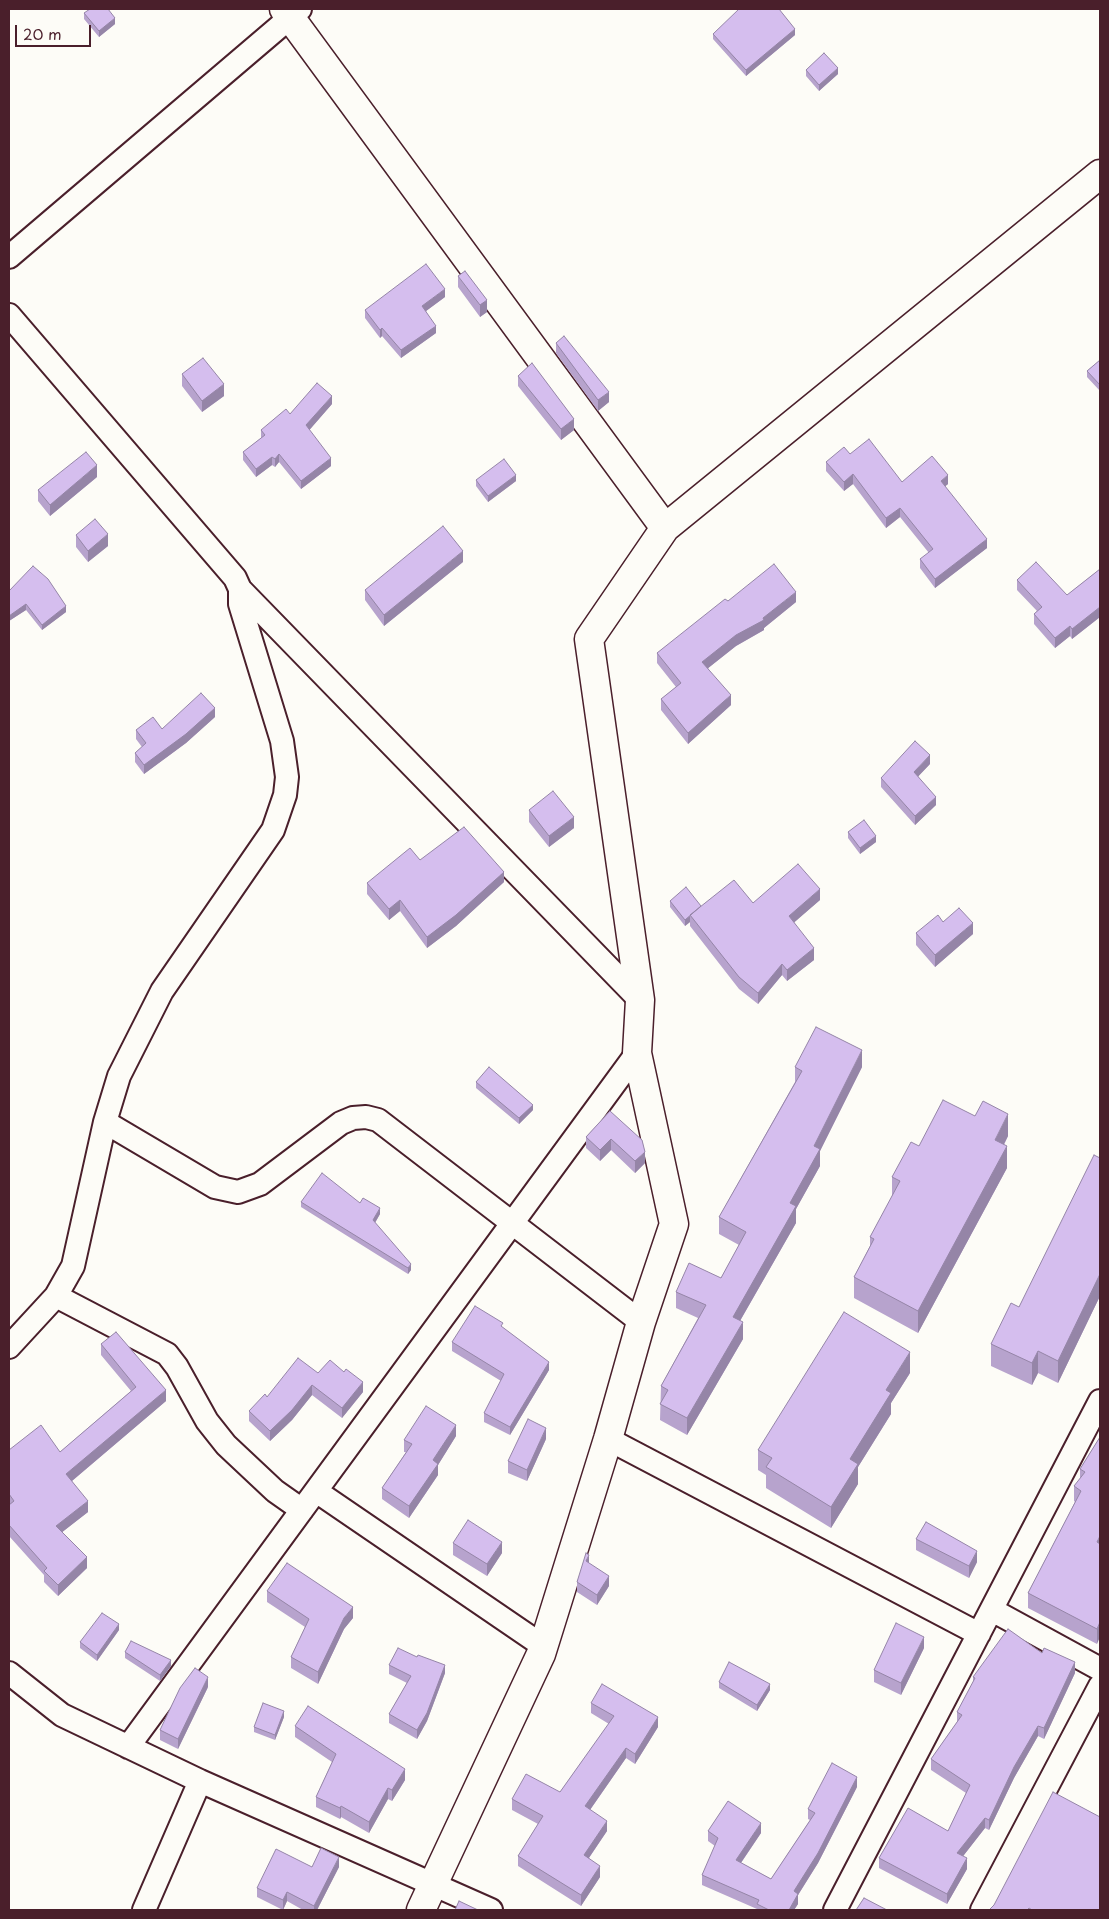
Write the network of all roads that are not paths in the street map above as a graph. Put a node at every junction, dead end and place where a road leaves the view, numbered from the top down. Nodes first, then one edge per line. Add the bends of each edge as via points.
1 (292, 12) edge
2 (1100, 174) edge
3 (9, 257) edge
4 (9, 315) edge
5 (665, 528) junction
6 (240, 589) junction
7 (640, 1000) junction
8 (637, 1053) junction
9 (105, 1122) junction
10 (513, 1223) junction
11 (56, 1296) junction
12 (640, 1322) junction
13 (9, 1347) edge
14 (1100, 1401) edge
15 (608, 1439) junction
16 (316, 1491) junction
17 (302, 1510) junction
18 (992, 1610) junction
19 (979, 1634) junction
20 (543, 1646) junction
21 (1100, 1669) edge
22 (9, 1673) edge
23 (1100, 1686) edge
24 (128, 1747) junction
25 (200, 1781) junction
26 (434, 1883) junction
27 (144, 1910) edge
28 (421, 1910) edge
29 (491, 1910) edge
30 (835, 1910) edge
31 (982, 1910) edge

1 - 3 street
1 - 5 street
2 - 5 street
4 - 6 street via 228,568
5 - 7 street via 589,639
6 - 7 street
6 - 9 street via 240,604 286,759 285,795 273,830 162,991 119,1076
7 - 8 street
8 - 10 street
8 - 12 street via 674,1224
9 - 10 street via 215,1187 238,1192 260,1184 342,1123 366,1117 378,1120
9 - 11 street via 73,1266
10 - 12 street
10 - 16 street
11 - 13 street
11 - 17 street via 167,1354 207,1421 226,1445 262,1480
12 - 15 street
14 - 18 street
15 - 19 street
15 - 20 street
16 - 17 street
16 - 20 street
17 - 24 street
18 - 19 street
18 - 21 street
19 - 30 street
20 - 26 street
22 - 24 street via 62,1715
23 - 31 street
24 - 25 street
25 - 26 street
25 - 27 street
26 - 28 street
26 - 29 street

